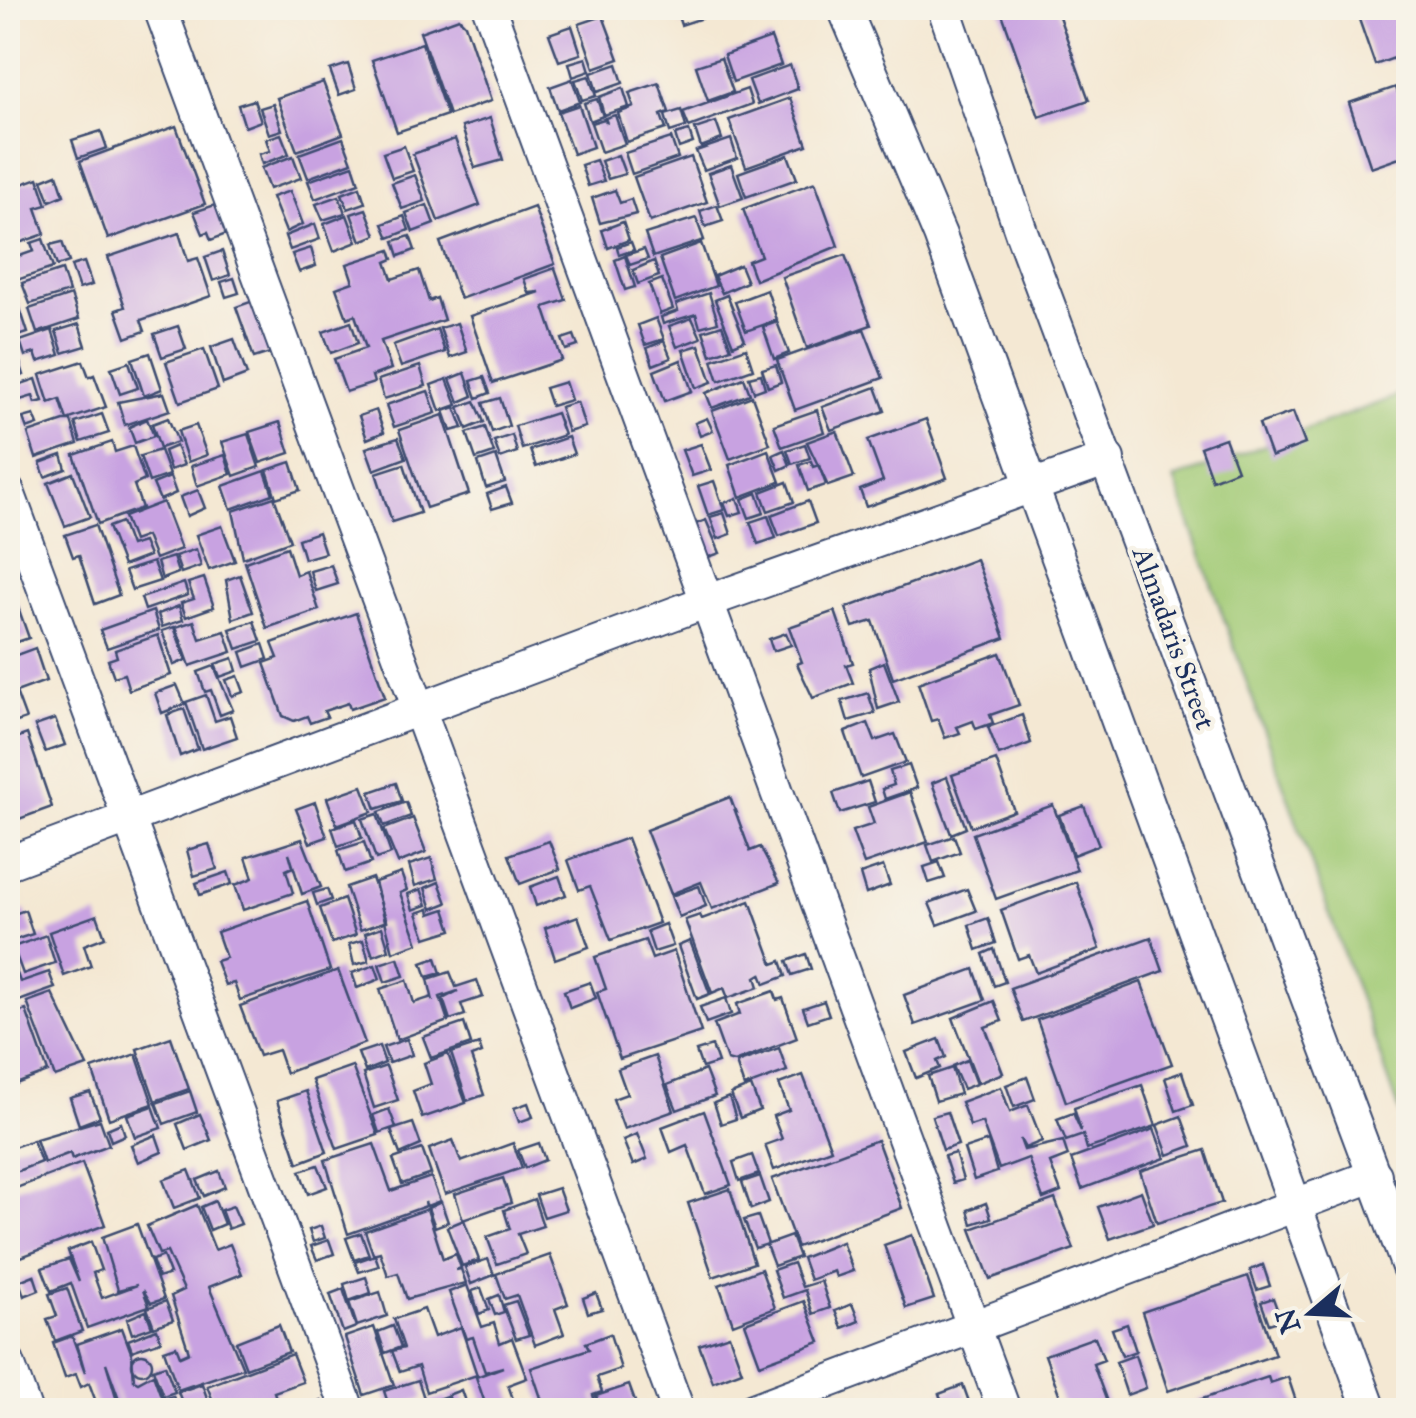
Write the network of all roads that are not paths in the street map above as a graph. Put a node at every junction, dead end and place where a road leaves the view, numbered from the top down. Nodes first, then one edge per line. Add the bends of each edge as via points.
1 (160, 8) edge
2 (489, 8) edge
3 (844, 8) edge
4 (944, 8) edge
5 (1108, 459) junction
6 (1031, 485) junction
7 (8, 492) edge
8 (705, 602) junction
9 (418, 708) junction
10 (125, 819) junction
11 (8, 862) edge
12 (1375, 1175) junction
13 (1295, 1204) junction
14 (1408, 1267) edge
15 (973, 1328) junction
16 (8, 1363) edge
17 (25, 1410) edge
18 (348, 1410) edge
19 (678, 1410) edge
20 (754, 1410) edge
21 (1004, 1410) edge
22 (1370, 1410) edge

1 - 9 street
2 - 8 street
3 - 6 street via 940,235
4 - 5 street, Almadaris Street
5 - 6 street
5 - 12 street, Almadaris Street
6 - 8 street
6 - 13 street
7 - 10 street
8 - 9 street
8 - 15 street
9 - 10 street
9 - 19 street
10 - 11 street
10 - 18 street
12 - 13 street
12 - 14 street, Almadaris Street
13 - 15 street
13 - 22 street
15 - 20 street
15 - 21 street
16 - 17 street

